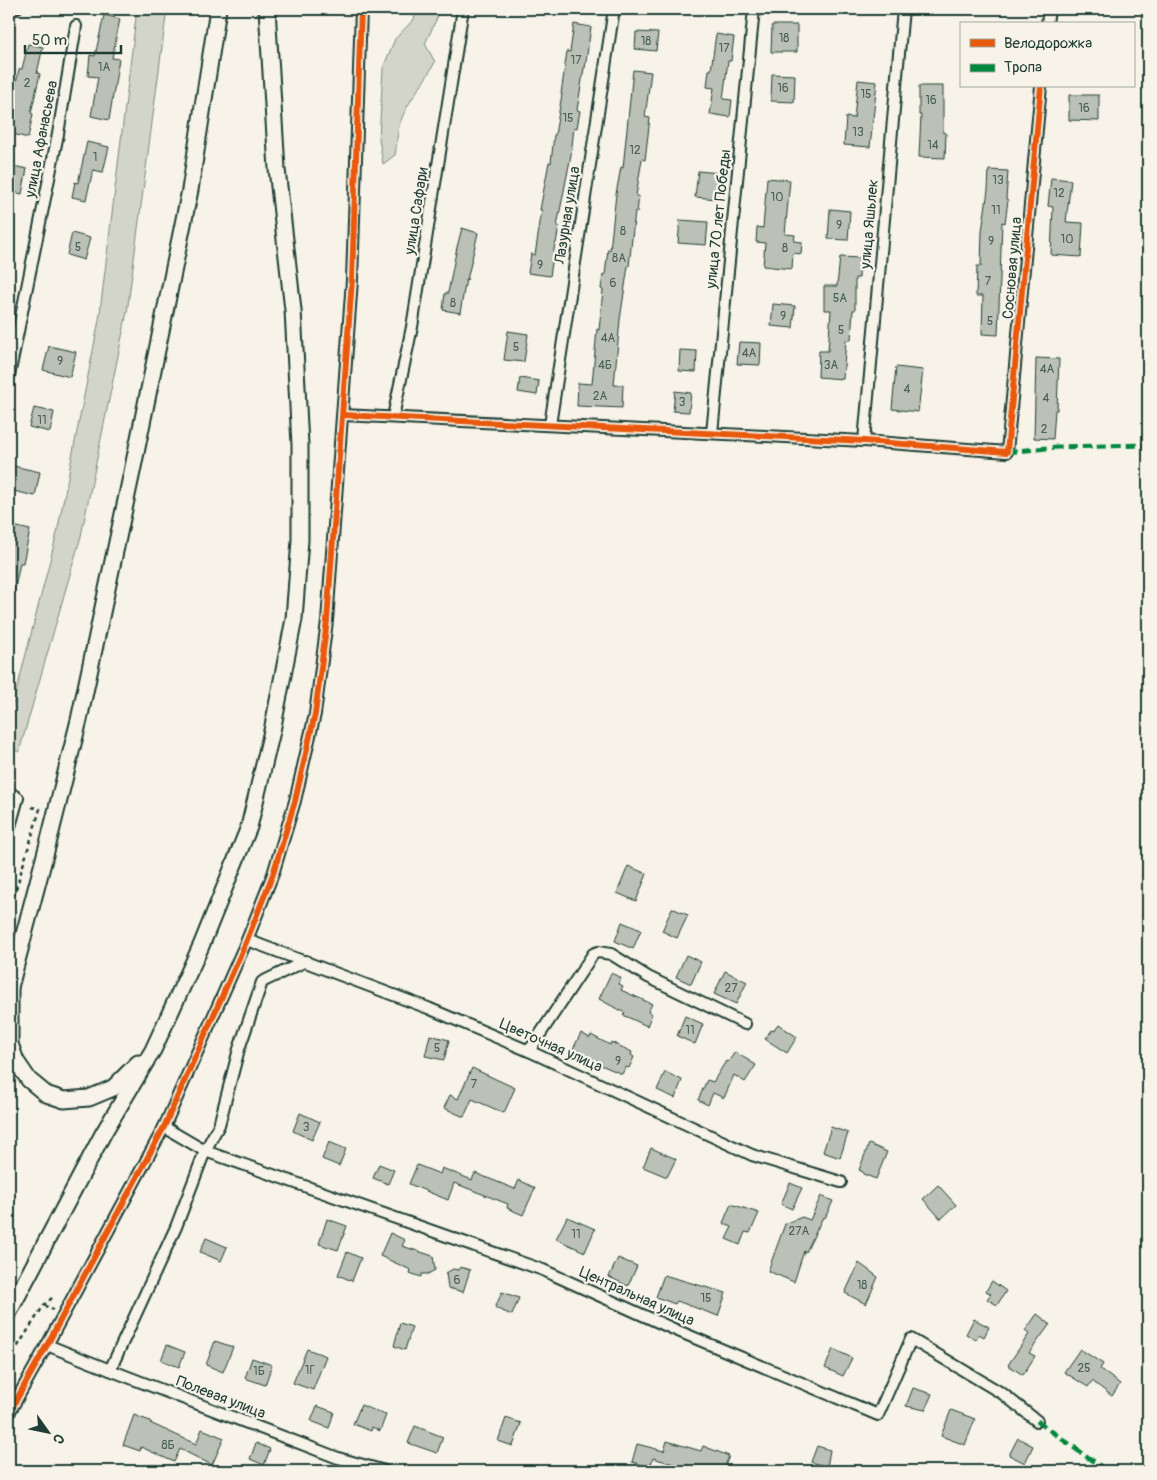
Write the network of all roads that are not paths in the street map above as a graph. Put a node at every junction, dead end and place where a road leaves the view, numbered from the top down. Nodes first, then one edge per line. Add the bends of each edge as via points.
1 (18, 9) edge
2 (218, 9) edge
3 (267, 9) edge
4 (361, 9) edge
5 (464, 9) edge
6 (614, 9) edge
7 (754, 9) edge
8 (903, 9) edge
9 (1049, 9) edge
10 (9, 13) edge
11 (1047, 22) edge
12 (76, 26) dead end
13 (1041, 88) edge
14 (9, 376) edge
15 (343, 415) junction
16 (392, 417) junction
17 (550, 425) junction
18 (712, 433) junction
19 (864, 441) junction
20 (9, 792) edge
21 (9, 830) edge
22 (247, 940) junction
23 (306, 962) junction
24 (9, 989) edge
25 (745, 1024) dead end
26 (153, 1050) junction
27 (529, 1051) junction
28 (164, 1127) junction
29 (205, 1151) junction
30 (841, 1182) dead end
31 (9, 1312) edge
32 (48, 1345) junction
33 (110, 1370) junction
34 (9, 1412) edge
35 (1038, 1421) dead end
36 (385, 1471) edge

1 - 10 lane
2 - 24 main road via 190,190 132,472 79,720
3 - 26 main road via 276,169 293,310 300,445 300,540 294,619 249,828 201,946
4 - 15 street via 352,280
5 - 16 street, улица Сафари via 412,326
6 - 17 street, Лазурная улица
7 - 18 street, улица 70 лет Победы
8 - 19 street, улица Яшьлек
9 - 11 street
12 - 14 street, улица Афанасьева via 58,134
13 - 19 street, Сосновая улица via 1007,452
15 - 16 street
15 - 22 street via 315,714 295,801 273,874
16 - 17 street
17 - 18 street
18 - 19 street
20 - 21 street via 18,798
22 - 23 street, Цветочная улица
22 - 28 street
23 - 27 street, Цветочная улица
23 - 29 street via 262,982 239,1049 219,1125
24 - 26 main road via 10,1044 16,1061 29,1080 46,1094 64,1100 89,1098 113,1088
25 - 27 street via 648,978 611,954 598,952 593,954
26 - 31 main road via 104,1132
27 - 30 street, Цветочная улица via 752,1155
28 - 29 street, Центральная улица
28 - 32 street
29 - 33 street via 176,1227
29 - 35 street, Центральная улица via 543,1270 878,1415 911,1339 1002,1394
32 - 33 street, Полевая улица
32 - 34 street
33 - 36 street, Полевая улица via 338,1458

